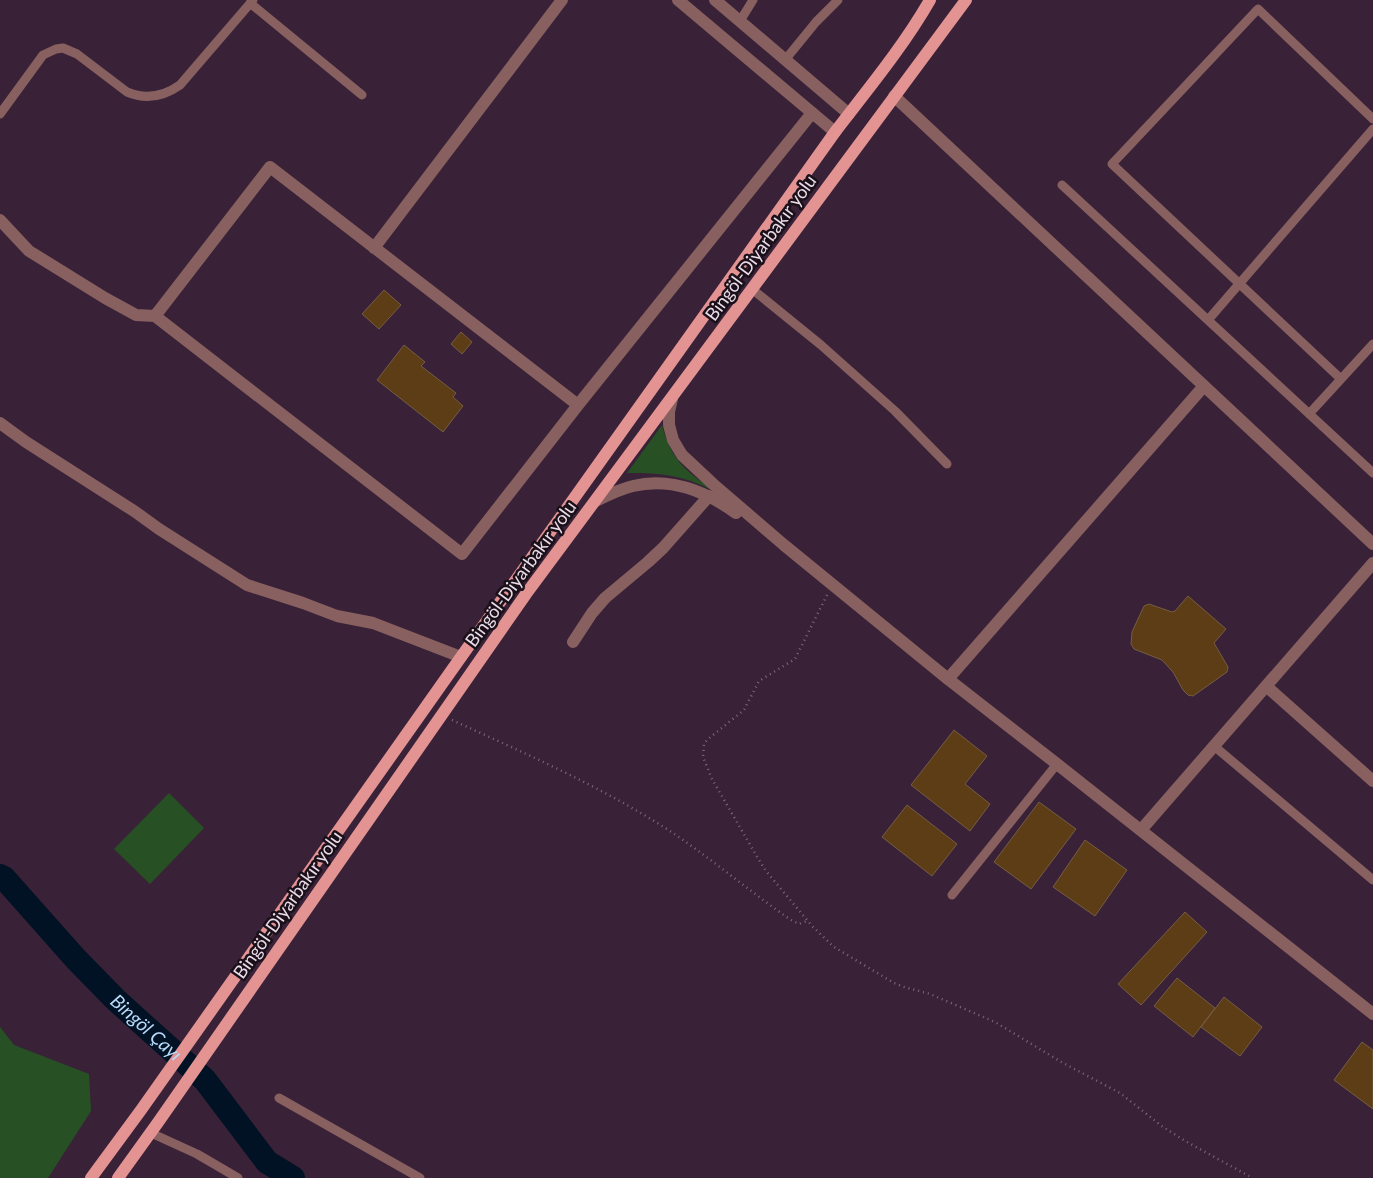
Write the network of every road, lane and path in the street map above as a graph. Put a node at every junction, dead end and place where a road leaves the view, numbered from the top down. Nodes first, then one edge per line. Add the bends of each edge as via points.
1 (562, 0) edge
2 (678, 0) edge
3 (715, 0) edge
4 (753, 0) edge
5 (838, 0) edge
6 (930, 0) edge
7 (966, 0) edge
8 (252, 1) edge
9 (740, 21) junction
10 (785, 60) junction
11 (362, 95) dead end
12 (894, 96) junction
13 (812, 113) junction
14 (0, 114) edge
15 (849, 114) junction
16 (1373, 119) edge
17 (1373, 129) edge
18 (835, 132) junction
19 (1062, 185) dead end
20 (0, 220) edge
21 (374, 248) junction
22 (1240, 283) junction
23 (752, 290) junction
24 (155, 316) junction
25 (1208, 320) junction
26 (1373, 344) edge
27 (1341, 379) junction
28 (1204, 386) junction
29 (672, 399) junction
30 (578, 405) junction
31 (1309, 414) junction
32 (0, 423) edge
33 (948, 464) dead end
34 (1373, 473) edge
35 (708, 496) junction
36 (596, 501) junction
37 (1373, 544) edge
38 (784, 545) junction
39 (1373, 563) edge
40 (832, 585) junction
41 (573, 642) dead end
42 (461, 657) junction
43 (948, 679) junction
44 (1266, 686) junction
45 (442, 715) junction
46 (1214, 746) junction
47 (1057, 764) junction
48 (1373, 781) edge
49 (1141, 830) junction
50 (1373, 880) edge
51 (952, 895) dead end
52 (807, 920) junction
53 (1373, 1014) edge
54 (279, 1098) dead end
55 (150, 1133) junction
56 (1249, 1176) dead end
57 (91, 1178) edge
58 (118, 1178) edge
59 (238, 1178) edge
60 (420, 1178) edge

1 - 21 street
2 - 13 street
3 - 9 street
4 - 9 lane
5 - 10 lane
6 - 15 main road, Bingöl-Diyarbakır yolu
7 - 12 main road, Bingöl-Diyarbakır yolu
8 - 11 lane
8 - 14 lane via 180,85 166,94 134,96 77,54 63,48 43,55
9 - 10 street
10 - 15 street
12 - 23 main road, Bingöl-Diyarbakır yolu
12 - 28 street
13 - 18 street
13 - 30 street
15 - 18 main road, Bingöl-Diyarbakır yolu
16 - 22 lane via 1258,9 1112,164
17 - 22 lane
18 - 42 main road, Bingöl-Diyarbakır yolu
19 - 25 lane
20 - 24 street via 29,251 136,315
21 - 24 street via 270,167
21 - 30 street
22 - 25 lane
22 - 27 lane
23 - 29 main road, Bingöl-Diyarbakır yolu
23 - 33 lane via 821,345
24 - 30 street via 462,554
25 - 31 lane
26 - 27 lane
27 - 31 lane
28 - 37 street
28 - 43 street
29 - 36 main road, Bingöl-Diyarbakır yolu
29 - 38 street via 669,425 682,455
31 - 34 lane
32 - 42 street via 248,585 337,616 373,623
35 - 36 street via 666,483 634,486
35 - 38 street
35 - 41 street via 663,548 605,598
36 - 45 main road, Bingöl-Diyarbakır yolu
38 - 40 street
39 - 44 street
40 - 43 street
40 - 52 path via 795,659 759,681 744,710 707,740 703,750 712,779 756,855
42 - 57 main road, Bingöl-Diyarbakır yolu
43 - 47 street
44 - 46 street
44 - 48 street
45 - 52 path via 627,805 693,847 791,920 799,924
45 - 55 main road, Bingöl-Diyarbakır yolu
46 - 49 street
46 - 50 lane
47 - 49 street
47 - 51 lane
49 - 53 street
52 - 56 path via 834,947 894,982 995,1022 1120,1093 1187,1142
54 - 60 lane
55 - 58 main road, Bingöl-Diyarbakır yolu
55 - 59 lane via 197,1154

